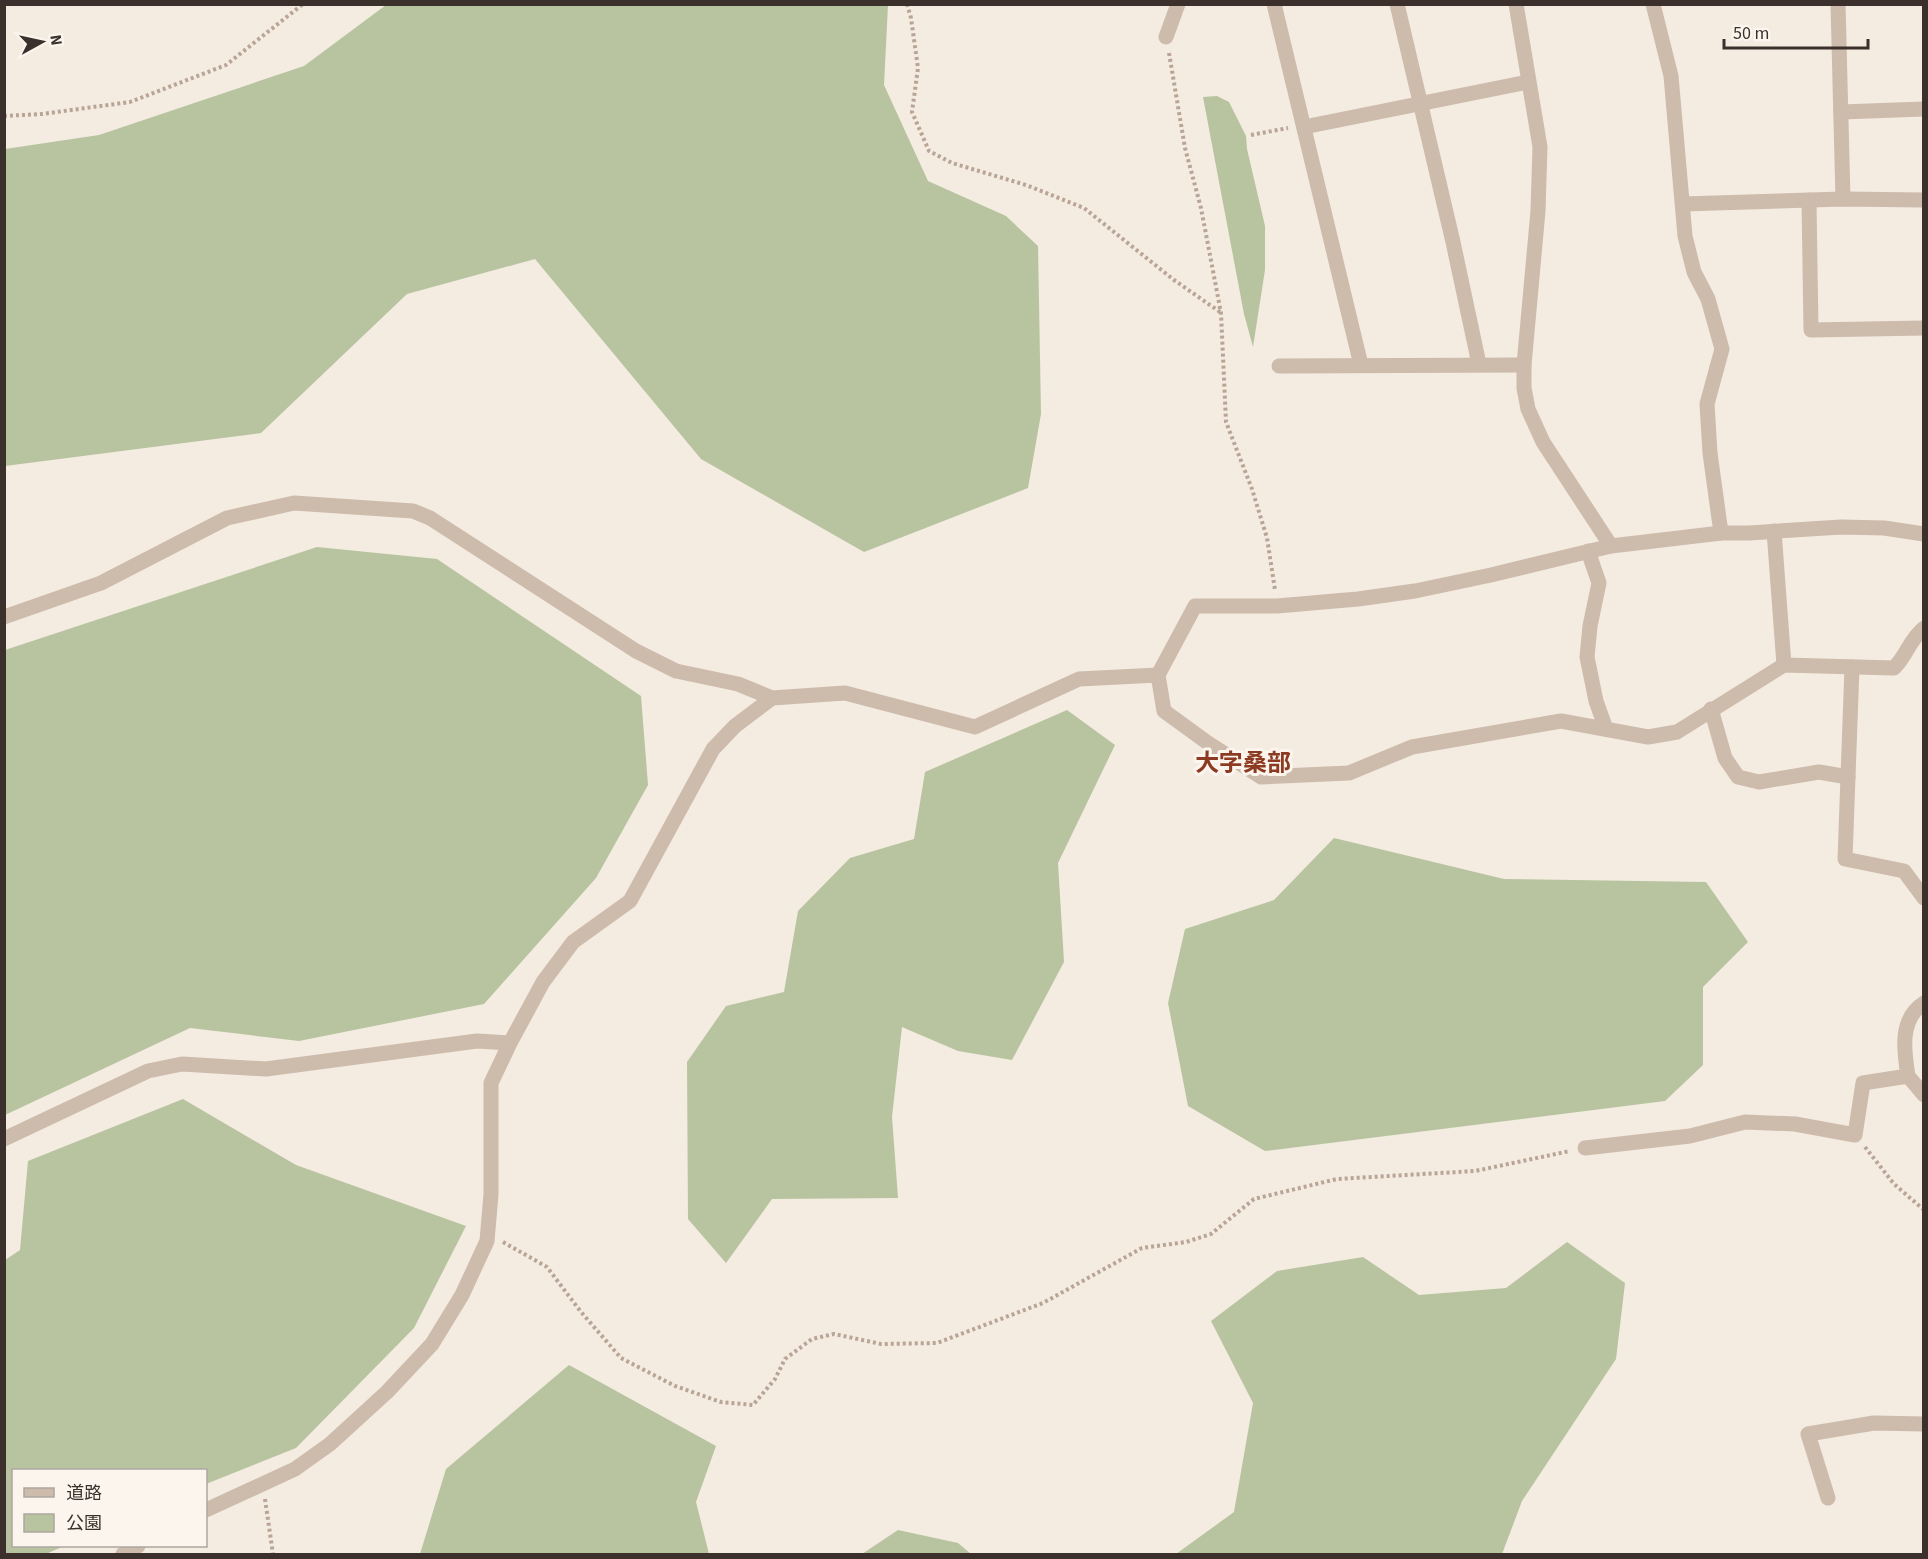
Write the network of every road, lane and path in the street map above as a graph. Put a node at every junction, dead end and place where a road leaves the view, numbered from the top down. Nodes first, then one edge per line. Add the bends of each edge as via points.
1 (303, 4) edge
2 (907, 4) edge
3 (1178, 4) edge
4 (1274, 4) edge
5 (1397, 4) edge
6 (1516, 4) edge
7 (1653, 4) edge
8 (1838, 4) edge
9 (1166, 37) joint
10 (1528, 82) junction
11 (1419, 102) junction
12 (1923, 110) edge
13 (1840, 112) junction
14 (4, 116) edge
15 (1304, 126) junction
16 (1251, 135) dead end
17 (1843, 199) junction
18 (1809, 200) junction
19 (1923, 200) edge
20 (1683, 204) junction
21 (1221, 313) junction
22 (1923, 328) edge
23 (1479, 364) junction
24 (1361, 365) junction
25 (1524, 365) junction
26 (1279, 366) dead end
27 (1774, 531) junction
28 (1721, 533) junction
29 (1923, 534) edge
30 (1611, 546) junction
31 (1588, 551) junction
32 (1277, 606) junction
33 (4, 617) edge
34 (1923, 628) edge
35 (1784, 665) junction
36 (1852, 667) junction
37 (1158, 675) junction
38 (772, 698) junction
39 (1711, 709) junction
40 (1606, 729) junction
41 (1848, 777) junction
42 (1923, 898) edge
43 (1923, 1003) edge
44 (510, 1043) junction
45 (1908, 1076) junction
46 (1923, 1095) edge
47 (1855, 1135) junction
48 (4, 1139) edge
49 (1585, 1148) joint
50 (1923, 1210) edge
51 (488, 1233) junction
52 (1923, 1424) edge
53 (263, 1483) junction
54 (1828, 1498) dead end
55 (207, 1510) edge
56 (273, 1554) edge

1 - 14 path via 226,65 130,102
2 - 21 path via 918,68 912,112 929,151 952,163 1026,185 1084,208
3 - 9 street
4 - 15 street
5 - 11 street
6 - 10 street
7 - 20 street via 1671,76
8 - 13 street
9 - 21 path via 1185,148
10 - 11 street
10 - 25 street via 1540,147
11 - 15 street
11 - 23 street
12 - 13 street
13 - 17 street
15 - 16 path
15 - 24 street
17 - 18 street
17 - 19 street
18 - 20 street
18 - 22 street via 1811,330
20 - 28 street via 1685,236 1694,272 1708,299 1722,349 1707,404
21 - 32 path via 1226,422 1267,538
23 - 24 street
23 - 25 street
24 - 26 street
25 - 30 street via 1528,409 1543,442
27 - 28 street
27 - 29 street via 1841,527
27 - 35 street
28 - 30 street
30 - 31 street
31 - 32 street via 1415,591
31 - 40 street via 1599,583 1587,657
32 - 37 street via 1195,606
33 - 38 street via 101,583 226,518 294,503 413,512 430,518 636,651 676,671 738,684
34 - 36 street via 1894,668
35 - 36 street
35 - 39 street
36 - 41 street
37 - 38 street via 1079,679 975,727 844,693
37 - 40 street via 1164,711 1262,777 1349,772 1412,747 1561,721
38 - 44 street via 735,726 713,749 630,902 573,942 543,982
39 - 40 street via 1677,732 1648,737
39 - 41 street via 1725,758 1738,777 1759,782 1819,772
41 - 42 street via 1845,859 1904,871
43 - 45 street via 1913,1010 1902,1042
44 - 48 street via 477,1041 266,1069 182,1064 148,1071
44 - 51 street via 491,1083
45 - 46 street
45 - 47 street via 1863,1083
47 - 49 street via 1795,1124 1745,1122 1690,1136
47 - 50 path via 1894,1185
49 - 51 path via 1475,1171 1337,1179 1254,1200 1211,1234 1142,1248 1043,1303 937,1343 881,1344 834,1334 812,1339 785,1359 775,1379 753,1405 721,1402 675,1386 621,1358 547,1267
51 - 53 street via 462,1295 432,1344 330,1444 295,1469
52 - 54 street via 1874,1423 1808,1434
53 - 55 street
53 - 56 path

